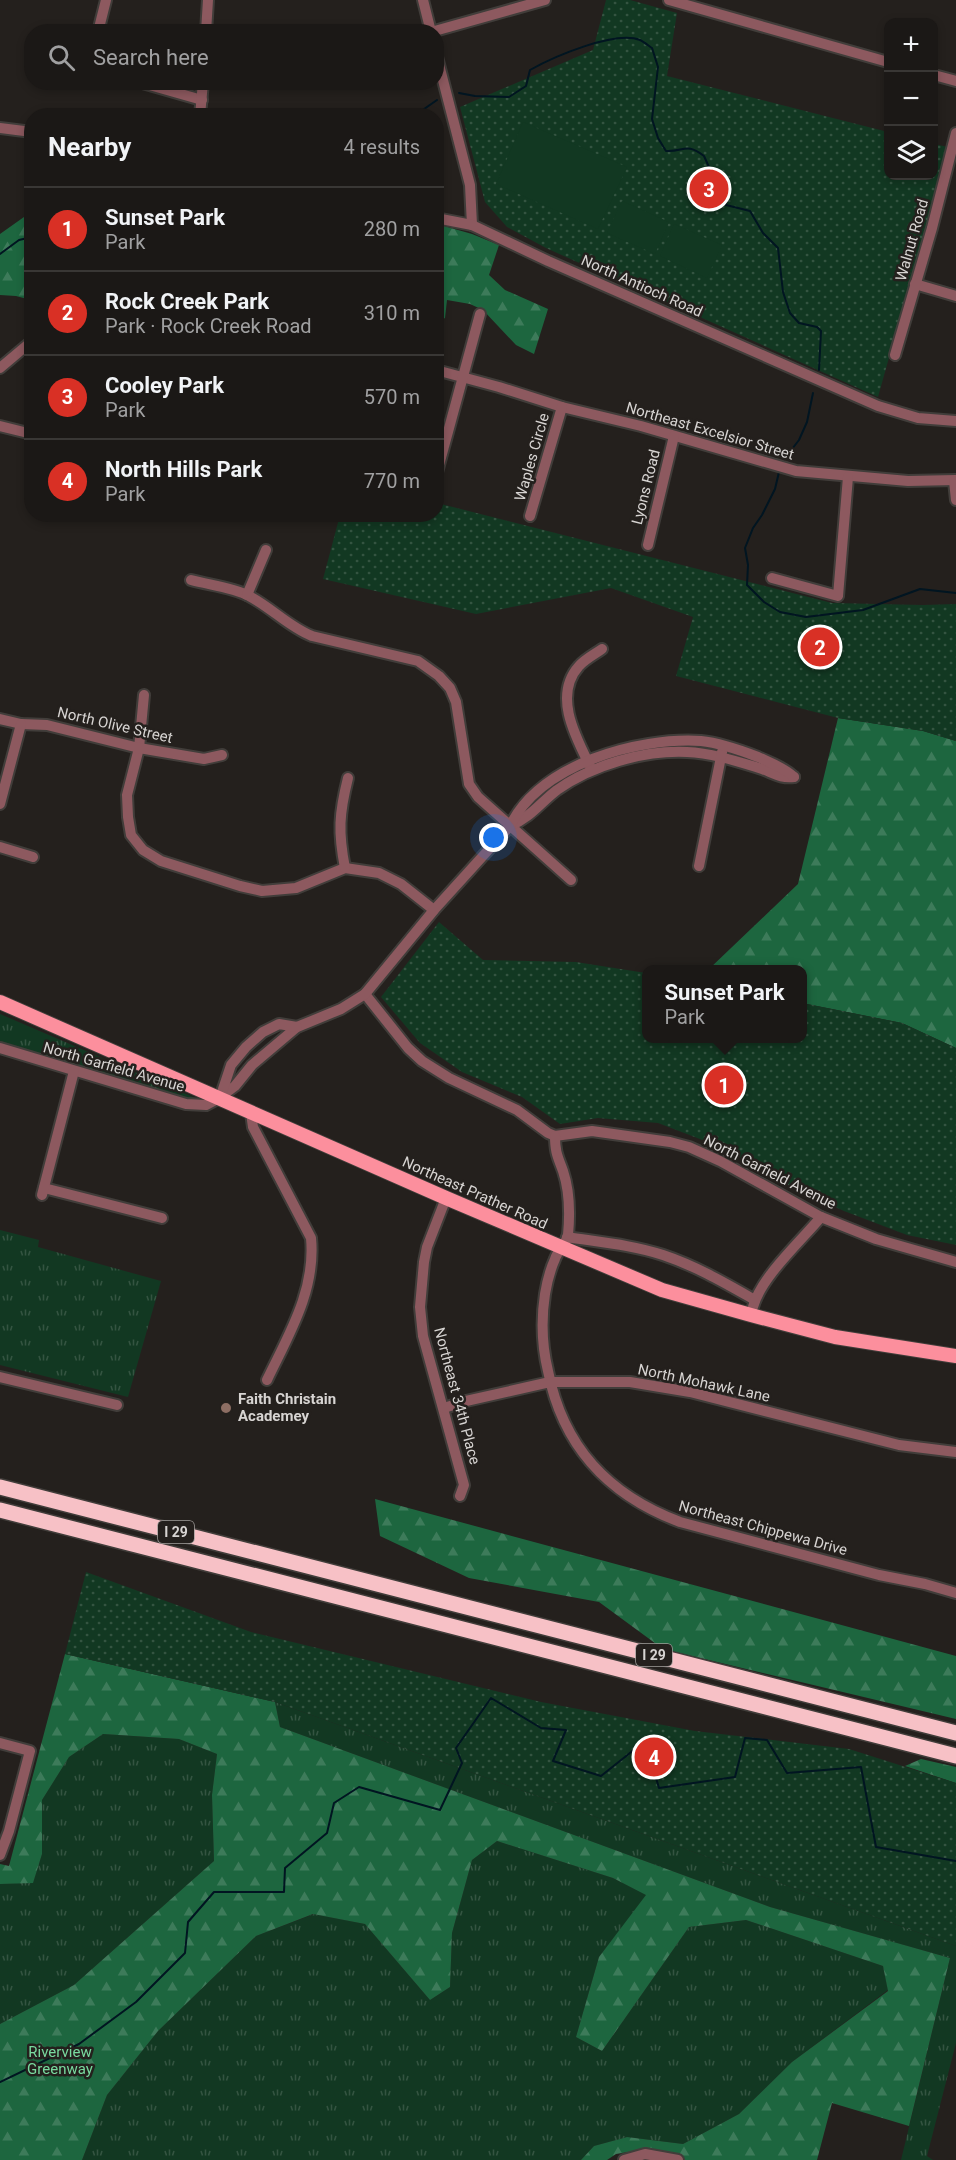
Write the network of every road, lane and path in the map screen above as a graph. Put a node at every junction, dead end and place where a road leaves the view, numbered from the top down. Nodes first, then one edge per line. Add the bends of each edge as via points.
1 (106, 0) edge
2 (208, 0) edge
3 (423, 0) edge
4 (545, 0) edge
5 (669, 0) edge
6 (100, 24) edge
7 (206, 24) edge
8 (429, 24) edge
9 (444, 28) edge
10 (884, 61) edge
11 (938, 76) edge
12 (956, 81) edge
13 (444, 84) edge
14 (167, 90) edge
15 (203, 90) edge
16 (202, 100) junction
17 (201, 108) edge
18 (0, 128) edge
19 (24, 131) edge
20 (956, 133) edge
21 (444, 220) edge
22 (471, 225) junction
23 (915, 284) junction
24 (956, 296) edge
25 (480, 314) dead end
26 (24, 347) edge
27 (896, 355) dead end
28 (0, 368) edge
29 (444, 372) edge
30 (462, 377) junction
31 (562, 407) junction
32 (956, 421) edge
33 (0, 426) edge
34 (24, 432) edge
35 (674, 436) junction
36 (444, 446) edge
37 (848, 477) junction
38 (955, 481) edge
39 (956, 500) edge
40 (530, 516) dead end
41 (648, 545) dead end
42 (266, 550) dead end
43 (772, 578) dead end
44 (191, 580) dead end
45 (247, 595) junction
46 (602, 649) dead end
47 (144, 695) dead end
48 (0, 719) edge
49 (21, 724) junction
50 (723, 746) junction
51 (139, 748) junction
52 (222, 755) dead end
53 (721, 758) junction
54 (590, 767) junction
55 (348, 778) dead end
56 (0, 804) edge
57 (510, 826) junction
58 (0, 847) edge
59 (33, 857) dead end
60 (699, 866) dead end
61 (345, 868) junction
62 (571, 880) dead end
63 (434, 910) junction
64 (365, 994) junction
65 (0, 1002) edge
66 (297, 1027) junction
67 (0, 1048) edge
68 (75, 1071) junction
69 (219, 1098) junction
70 (251, 1113) junction
71 (555, 1136) junction
72 (446, 1198) junction
73 (821, 1217) junction
74 (162, 1218) dead end
75 (564, 1243) junction
76 (956, 1262) edge
77 (755, 1300) junction
78 (751, 1316) junction
79 (956, 1356) edge
80 (0, 1377) edge
81 (267, 1380) dead end
82 (550, 1382) junction
83 (117, 1405) dead end
84 (444, 1408) junction
85 (956, 1452) edge
86 (0, 1487) edge
87 (460, 1496) dead end
88 (0, 1510) edge
89 (956, 1593) edge
90 (956, 1733) edge
91 (0, 1743) edge
92 (956, 1756) edge
93 (0, 1855) edge
94 (624, 2160) edge
95 (678, 2160) edge

1 - 6 street
2 - 7 street
3 - 8 street
4 - 9 street
5 - 10 street
11 - 12 street
13 - 22 street via 470,185
14 - 16 street
15 - 16 street
16 - 17 street
18 - 19 street
20 - 23 street, Walnut Road
21 - 22 street, North Antioch Road
22 - 32 street, North Antioch Road via 878,406 918,418
23 - 24 street
23 - 27 street, Walnut Road
25 - 30 street
26 - 28 street
29 - 30 street, Northeast Excelsior Street
30 - 31 street, Northeast Excelsior Street
30 - 36 street
31 - 35 street, Northeast Excelsior Street
31 - 40 street, Waples Circle
33 - 34 street
35 - 37 street, Northeast Excelsior Street via 796,471
35 - 41 street, Lyons Road
37 - 38 street, Northeast Excelsior Street
37 - 43 street via 838,596
38 - 39 street
42 - 45 street
44 - 45 street
45 - 57 street via 296,630 418,661 439,676 456,702 469,784 478,798
46 - 54 street via 579,665 566,696 567,713
47 - 51 street
48 - 49 street, North Olive Street
49 - 51 street, North Olive Street via 47,725
49 - 56 street
50 - 53 street
50 - 53 street via 783,768 794,777 784,778
50 - 54 street via 703,741 644,744 603,754
51 - 52 street, North Olive Street via 204,759
51 - 61 street via 127,795 131,835 143,850 161,861 262,891 296,888
53 - 54 street via 688,752 657,753
53 - 60 street
54 - 57 street via 525,820
55 - 61 street via 340,812 339,840
57 - 62 street
57 - 63 street
58 - 59 street
61 - 63 street via 379,873 401,884
63 - 64 street
64 - 66 street via 341,1009
64 - 71 street via 408,1048 435,1071 517,1110
65 - 69 main road, Northeast Prather Road
66 - 69 street
66 - 69 street via 279,1024 246,1047 231,1065
67 - 68 street, North Garfield Avenue
68 - 69 street, North Garfield Avenue via 186,1104 206,1105
68 - 74 street via 43,1192
69 - 70 main road, Northeast Prather Road
70 - 72 main road, Northeast Prather Road
70 - 81 street via 253,1127 311,1238 310,1275 298,1317
71 - 73 street, North Garfield Avenue via 592,1131 689,1147
71 - 75 street, Northeast Chippewa Drive via 555,1154 569,1197
72 - 75 main road, Northeast Prather Road
72 - 84 street, Northeast 34th Place via 427,1247 420,1307 423,1336
73 - 76 street, North Garfield Avenue via 876,1239
73 - 77 street via 769,1277
75 - 77 street via 665,1255 728,1283
75 - 78 main road, Northeast Prather Road via 662,1290
75 - 82 street, Northeast Chippewa Drive via 548,1280 542,1315
77 - 78 street
78 - 79 main road, Northeast Prather Road via 835,1337
80 - 83 street
82 - 84 street, North Mohawk Lane
82 - 85 street, North Mohawk Lane via 630,1382 690,1392 890,1443
82 - 89 street, Northeast Chippewa Drive via 569,1434 585,1456 614,1486 642,1505 680,1522
84 - 87 street, Northeast 34th Place via 464,1485
86 - 90 highway, I 29
88 - 92 highway, I 29
91 - 93 street via 30,1750
94 - 95 street via 650,2154

